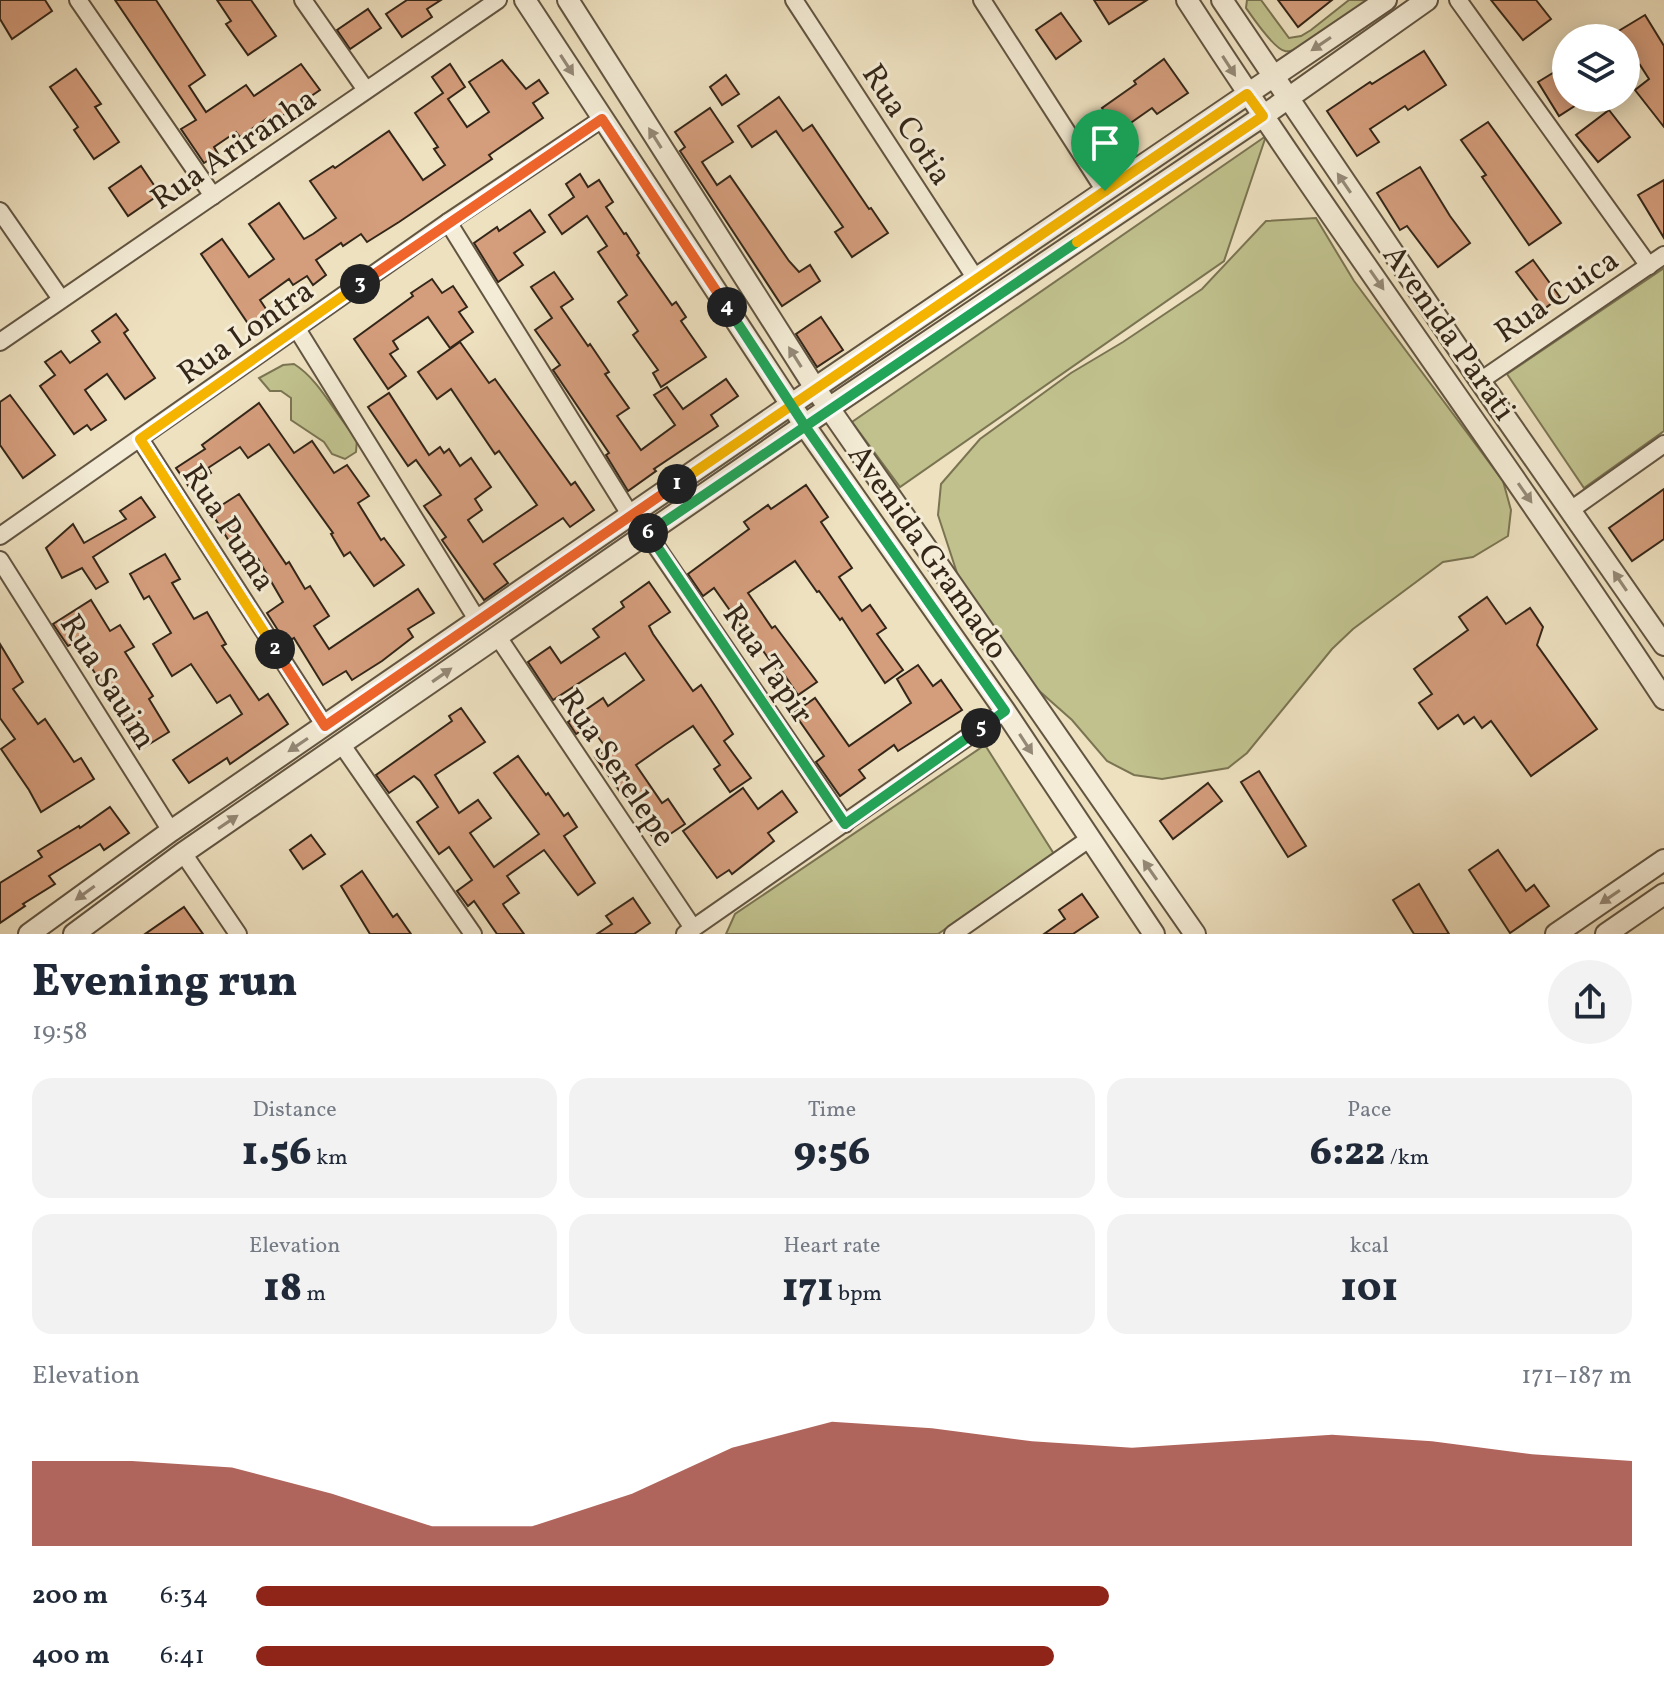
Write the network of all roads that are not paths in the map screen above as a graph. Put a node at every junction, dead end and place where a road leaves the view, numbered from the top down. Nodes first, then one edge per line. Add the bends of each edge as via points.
1 (78, 0) edge
2 (303, 0) edge
3 (498, 0) edge
4 (525, 0) edge
5 (568, 0) edge
6 (794, 0) edge
7 (982, 0) edge
8 (1187, 0) edge
9 (1222, 0) edge
10 (1386, 0) edge
11 (1427, 0) edge
12 (1458, 0) edge
13 (1272, 77) junction
14 (366, 90) junction
15 (1247, 94) junction
16 (1287, 98) junction
17 (1263, 116) junction
18 (602, 119) junction
19 (1105, 191) junction
20 (213, 196) junction
21 (0, 211) edge
22 (448, 222) junction
23 (1664, 255) edge
24 (1649, 266) junction
25 (976, 279) junction
26 (61, 299) junction
27 (297, 329) junction
28 (0, 342) edge
29 (1480, 381) junction
30 (815, 388) junction
31 (792, 404) junction
32 (829, 408) junction
33 (805, 426) junction
34 (140, 439) junction
35 (1664, 444) edge
36 (1572, 509) junction
37 (631, 516) junction
38 (647, 533) junction
39 (0, 536) edge
40 (0, 560) edge
41 (478, 621) junction
42 (498, 637) junction
43 (1664, 645) edge
44 (1664, 699) edge
45 (1005, 711) junction
46 (325, 726) junction
47 (342, 745) junction
48 (845, 824) junction
49 (171, 831) junction
50 (1089, 839) junction
51 (183, 853) junction
52 (1664, 860) edge
53 (1664, 894) edge
54 (689, 931) edge
55 (29, 934) edge
56 (74, 934) edge
57 (238, 934) edge
58 (473, 934) edge
59 (953, 934) edge
60 (1154, 934) edge
61 (1195, 934) edge
62 (1556, 934) edge
63 (1606, 934) edge

1 - 20 street
2 - 14 street
3 - 14 street, Rua Ariranha
4 -> 18 street, Avenida Gramado
30 -> 5 street, Avenida Gramado
6 - 25 street, Rua Cotia
7 - 19 street
8 -> 15 street, Avenida Parati
9 - 13 street, Avenida Parati
10 -> 13 street
11 - 16 street
12 - 24 street
13 - 15 street
13 - 16 street, Avenida Parati
14 - 20 street, Rua Ariranha
15 - 17 street, Avenida Parati
15 - 19 street
16 - 17 street
29 -> 16 street, Avenida Parati
17 - 32 street
17 -> 44 street, Avenida Parati
18 - 22 street, Rua Lontra
18 - 31 street, Avenida Gramado
19 - 25 street
20 - 26 street, Rua Ariranha
21 - 26 street
22 - 27 street, Rua Lontra
22 - 37 street
23 - 24 street, Rua Cuica
24 - 29 street, Rua Cuica
25 - 30 street
26 - 28 street, Rua Ariranha
27 - 34 street, Rua Lontra
27 - 41 street
29 - 36 street, Avenida Parati
30 - 31 street
30 - 32 street, Avenida Gramado
31 - 33 street, Avenida Gramado
31 - 37 street
32 - 33 street
61 -> 32 street, Avenida Gramado
33 - 38 street
33 - 45 street, Avenida Gramado
34 - 39 street, Rua Lontra
34 - 46 street, Rua Puma
35 - 36 street
43 -> 36 street, Avenida Parati
37 - 41 street
38 - 42 street
38 - 48 street, Rua Tapir
40 - 49 street, Rua Sauim
41 - 46 street
47 -> 42 street
42 - 54 street, Rua Serelepe
45 - 48 street
45 -> 50 street, Avenida Gramado
46 -> 49 street
51 -> 47 street
47 - 58 street
48 - 54 street
49 -> 55 street
50 - 59 street
50 - 60 street, Avenida Gramado
51 - 56 street
51 - 57 street
52 -> 62 street
53 - 63 street

